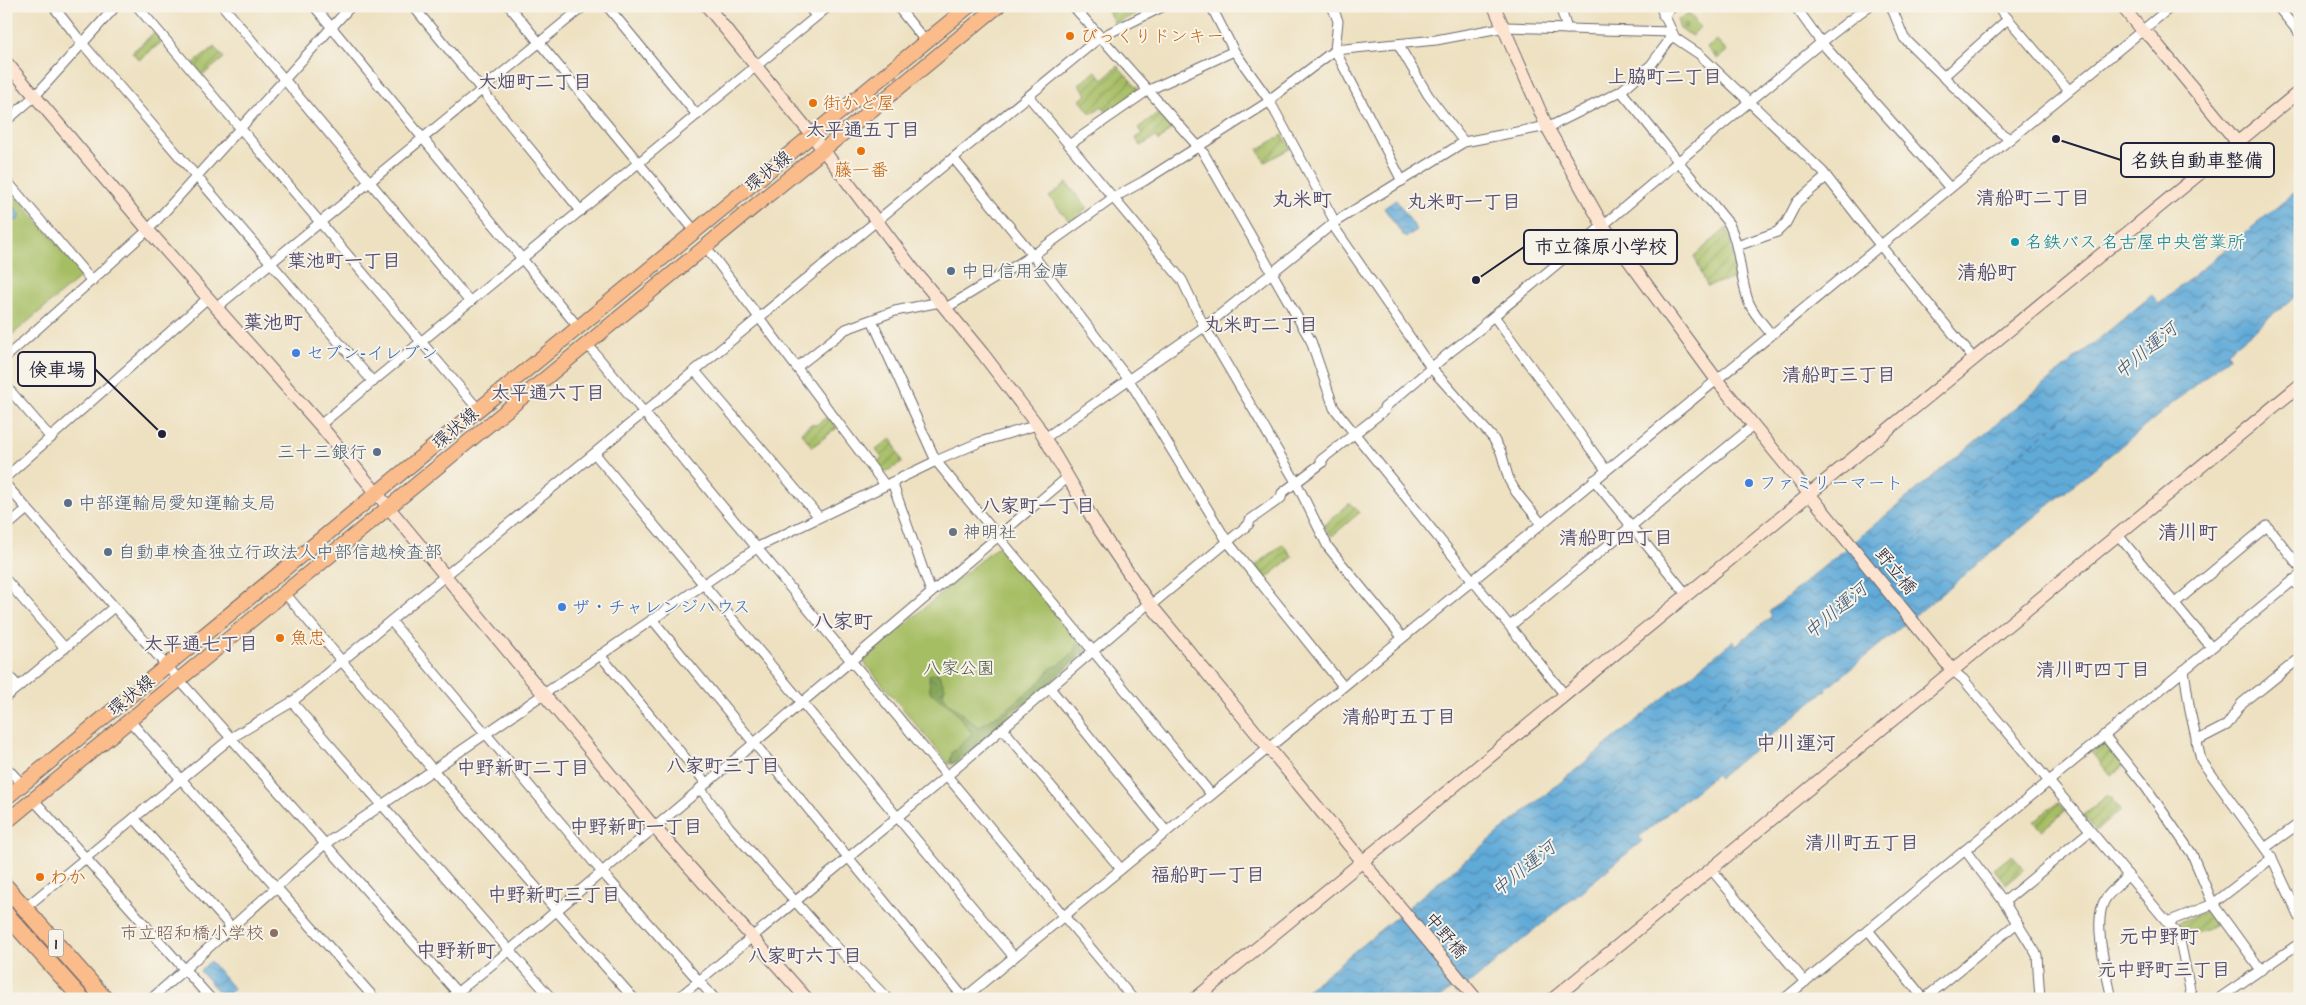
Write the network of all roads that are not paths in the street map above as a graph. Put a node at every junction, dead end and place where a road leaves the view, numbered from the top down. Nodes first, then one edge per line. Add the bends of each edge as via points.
1 (53, 6) edge
2 (116, 6) edge
3 (137, 6) edge
4 (223, 6) edge
5 (314, 6) edge
6 (352, 6) edge
7 (413, 6) edge
8 (509, 6) edge
9 (584, 6) edge
10 (607, 6) edge
11 (707, 6) edge
12 (808, 6) edge
13 (829, 6) edge
14 (897, 6) edge
15 (969, 6) edge
16 (998, 6) edge
17 (1073, 6) edge
18 (1164, 6) edge
19 (1211, 6) edge
20 (1333, 6) edge
21 (1494, 6) edge
22 (1560, 6) edge
23 (1660, 6) edge
24 (1674, 6) edge
25 (1795, 6) edge
26 (1870, 6) edge
27 (1891, 6) edge
28 (1997, 6) edge
29 (2122, 6) edge
30 (2172, 6) edge
31 (2277, 6) edge
32 (1663, 15) junction
33 (816, 16) junction
34 (2008, 19) junction
35 (332, 28) junction
36 (1505, 28) junction
37 (1567, 29) junction
38 (2142, 31) junction
39 (1671, 32) junction
40 (2300, 34) edge
41 (1099, 38) junction
42 (926, 42) junction
43 (1821, 42) junction
44 (82, 43) junction
45 (540, 43) junction
46 (1398, 44) junction
47 (1335, 50) junction
48 (1234, 51) junction
49 (6, 62) edge
50 (756, 66) junction
51 (1943, 77) junction
52 (285, 81) junction
53 (482, 90) junction
54 (2070, 90) junction
55 (1146, 91) junction
56 (1621, 91) junction
57 (2300, 91) edge
58 (35, 96) junction
59 (1029, 97) junction
60 (1269, 100) junction
61 (1750, 102) junction
62 (697, 115) junction
63 (6, 121) edge
64 (1547, 127) junction
65 (241, 128) junction
66 (812, 135) junction
67 (424, 139) junction
68 (2010, 139) junction
69 (1464, 142) junction
70 (2237, 142) junction
71 (1069, 144) junction
72 (1197, 148) junction
73 (823, 150) junction
74 (954, 159) junction
75 (1678, 161) junction
76 (639, 163) junction
77 (197, 177) junction
78 (1826, 177) junction
79 (6, 180) edge
80 (1402, 181) junction
81 (370, 182) junction
82 (1950, 188) junction
83 (1113, 198) junction
84 (581, 210) junction
85 (878, 221) junction
86 (321, 223) junction
87 (1334, 223) junction
88 (1602, 224) junction
89 (148, 230) junction
90 (695, 232) junction
91 (1880, 245) junction
92 (706, 246) junction
93 (1737, 246) junction
94 (1033, 255) junction
95 (522, 259) junction
96 (271, 263) junction
97 (1273, 272) junction
98 (92, 281) junction
99 (213, 302) junction
100 (470, 302) junction
101 (943, 305) junction
102 (1494, 316) junction
103 (761, 317) junction
104 (872, 320) junction
105 (1204, 326) junction
106 (579, 328) junction
107 (1771, 334) junction
108 (422, 342) junction
109 (587, 344) junction
110 (6, 357) edge
111 (1974, 359) junction
112 (797, 367) junction
113 (1432, 369) junction
114 (695, 371) junction
115 (1716, 379) junction
116 (1129, 380) junction
117 (373, 382) junction
118 (2300, 385) edge
119 (6, 386) edge
120 (478, 409) junction
121 (645, 413) junction
122 (320, 425) junction
123 (1754, 425) junction
124 (1037, 426) junction
125 (1356, 434) junction
126 (51, 438) junction
127 (1045, 438) junction
128 (595, 454) junction
129 (936, 461) junction
130 (1606, 470) junction
131 (6, 477) edge
132 (1068, 477) junction
133 (1594, 480) junction
134 (1296, 482) junction
135 (889, 484) junction
136 (6, 486) edge
137 (377, 493) junction
138 (1810, 494) junction
139 (388, 507) junction
140 (27, 509) junction
141 (819, 517) junction
142 (1541, 523) junction
143 (1631, 526) junction
144 (6, 527) edge
145 (2118, 535) junction
146 (998, 536) junction
147 (1227, 541) junction
148 (758, 547) junction
149 (2300, 567) edge
150 (446, 576) junction
151 (2296, 578) edge
152 (6, 580) edge
153 (1473, 580) junction
154 (704, 584) junction
155 (2300, 588) edge
156 (284, 592) junction
157 (931, 592) junction
158 (1687, 595) junction
159 (2175, 603) junction
160 (1150, 604) junction
161 (114, 607) junction
162 (652, 619) junction
163 (391, 621) junction
164 (1510, 626) junction
165 (1402, 637) junction
166 (2212, 647) junction
167 (65, 648) junction
168 (1092, 652) junction
169 (600, 655) junction
170 (2300, 658) edge
171 (851, 660) junction
172 (342, 662) junction
173 (167, 666) junction
174 (2184, 670) junction
175 (1953, 671) junction
176 (6, 673) edge
177 (179, 680) junction
178 (1343, 686) junction
179 (19, 687) junction
180 (1050, 688) junction
181 (543, 693) junction
182 (1565, 695) junction
183 (6, 697) edge
184 (802, 701) junction
185 (292, 702) junction
186 (129, 720) junction
187 (1002, 729) junction
188 (486, 734) junction
189 (2104, 736) junction
190 (231, 738) junction
191 (2196, 741) junction
192 (754, 743) junction
193 (1269, 747) junction
194 (6, 767) edge
195 (433, 770) junction
196 (947, 776) junction
197 (181, 780) junction
198 (2048, 781) junction
199 (23, 785) junction
200 (703, 785) junction
201 (1211, 794) junction
202 (6, 798) edge
203 (33, 799) junction
204 (383, 805) junction
205 (897, 816) junction
206 (134, 818) junction
207 (6, 822) edge
208 (2300, 823) edge
209 (654, 827) junction
210 (1166, 831) junction
211 (2090, 831) junction
212 (325, 844) junction
213 (2266, 848) junction
214 (1965, 850) junction
215 (848, 856) junction
216 (86, 858) junction
217 (2272, 858) junction
218 (1362, 862) junction
219 (1120, 869) junction
220 (1711, 869) junction
221 (602, 872) junction
222 (2128, 875) junction
223 (6, 887) edge
224 (276, 887) junction
225 (795, 900) junction
226 (2004, 902) junction
227 (2213, 904) junction
228 (25, 908) junction
229 (556, 911) junction
230 (1064, 916) junction
231 (2300, 918) edge
232 (8, 919) edge
233 (2167, 922) junction
234 (2017, 923) junction
235 (231, 927) junction
236 (1868, 930) junction
237 (752, 937) junction
238 (2300, 943) edge
239 (510, 950) junction
240 (1014, 957) junction
241 (184, 969) junction
242 (2261, 970) junction
243 (699, 980) junction
244 (1805, 982) junction
245 (1473, 994) edge
246 (460, 996) edge
247 (81, 998) edge
248 (964, 998) edge
249 (105, 999) edge
250 (151, 999) edge
251 (211, 999) edge
252 (375, 999) edge
253 (449, 999) edge
254 (552, 999) edge
255 (634, 999) edge
256 (676, 999) edge
257 (715, 999) edge
258 (807, 999) edge
259 (888, 999) edge
260 (1133, 999) edge
261 (1195, 999) edge
262 (1552, 999) edge
263 (1784, 999) edge
264 (2040, 999) edge
265 (2112, 999) edge
266 (2192, 999) edge
267 (2218, 999) edge

1 - 44 street
2 - 44 street
3 - 65 street
4 - 52 street
5 - 35 street
6 - 35 street
7 - 53 street
8 - 45 street
9 - 45 street
10 - 62 street
11 - 50 street, 中野橋
12 - 33 street
13 - 33 street
14 - 42 street
15 - 42 main road, 環状線
16 - 73 main road, 環状線
17 - 41 street
18 - 41 street
19 - 48 street
20 - 47 street via 1338,21
21 - 36 street, 野立橋
22 - 37 street
23 - 32 street
24 - 32 street
25 - 43 street
26 - 43 street
27 - 51 street via 1904,38
28 - 34 street
29 - 38 street
30 - 38 street
31 - 40 street
32 - 39 street
33 - 50 street
34 - 51 street
34 - 54 street
35 - 52 street
35 - 67 street
36 - 37 street
36 - 46 street
36 - 64 street, 野立橋
37 - 39 street
38 - 54 street
38 - 70 street via 2151,37
39 - 56 street via 1668,42 1651,65
39 - 61 street via 1700,54
41 - 55 street
41 - 59 street
42 - 66 main road, 環状線
43 - 61 street
43 - 82 street
44 - 58 street
44 - 77 street
45 - 53 street
45 - 76 street
46 - 47 street
46 - 69 street via 1428,95
47 - 60 street
47 - 80 street
48 - 55 street
48 - 60 street
49 - 58 street
50 - 62 street
50 - 66 street, 中野橋
51 - 68 street
52 - 65 street
52 - 81 street
53 - 67 street
53 - 84 street
54 - 68 street
55 - 71 street
55 - 72 street
56 - 64 street
56 - 75 street
57 - 70 street
58 - 63 street
58 - 89 street
59 - 71 street
59 - 74 street
60 - 72 street
60 - 87 street
61 - 75 street
61 - 78 street
62 - 76 street
64 - 69 street
64 - 88 street, 野立橋
65 - 77 street
65 - 86 street
66 - 73 street, 中野橋
66 - 90 main road, 環状線
67 - 81 street
67 - 95 street
68 - 82 street
69 - 80 street
70 - 111 street
71 - 83 street
72 - 83 street
72 - 97 street via 1203,152
73 - 85 street, 中野橋
73 - 92 main road, 環状線
74 - 85 street
74 - 94 street
75 - 88 street
75 - 93 street via 1729,224
76 - 84 street
76 - 90 street
77 - 89 street
77 - 96 street
78 - 91 street
78 - 93 street via 1797,202 1777,232
79 - 98 street
80 - 87 street
81 - 86 street
81 - 100 street
82 - 91 street
83 - 94 street
83 - 105 street via 1182,280
84 - 95 street
85 - 101 street, 中野橋
85 - 103 street
86 - 96 street
86 - 108 street
87 - 97 street
87 - 113 street
88 - 102 street
88 - 115 street, 野立橋
89 - 98 street
89 - 99 street
90 - 106 main road, 環状線
91 - 107 street
91 - 111 street
92 - 103 street
92 - 109 main road, 環状線
93 - 107 street via 1748,301
94 - 101 street
94 - 116 street
95 - 100 street
95 - 106 street
96 - 99 street
96 - 117 street
97 - 105 street
97 - 125 street via 1311,341 1334,408
98 - 110 street
99 - 122 street
99 - 126 street
100 - 108 street
101 - 104 street via 894,311
101 - 124 street, 中野橋
102 - 113 street
102 - 130 street
103 - 112 street
103 - 114 street
104 - 112 street via 846,329
104 - 129 street
105 - 116 street
105 - 134 street
106 - 120 main road, 環状線
107 - 115 street
108 - 117 street
108 - 120 street
109 - 121 street
109 - 139 main road, 環状線
111 - 138 street
112 - 135 street
113 - 125 street
113 - 142 street via 1493,438 1513,486
114 - 121 street
114 - 141 street
115 - 123 street, 野立橋
115 - 130 street
116 - 127 street
116 - 147 street
117 - 122 street
118 - 145 street
119 - 126 street
120 - 137 main road, 環状線
121 - 128 street
121 - 148 street
122 - 137 street
123 - 138 street, 野立橋
123 - 143 street
124 - 127 street, 中野橋
124 - 129 street via 980,442
125 - 134 street
125 - 153 street
126 - 131 street
127 - 132 street, 中野橋
128 - 150 street
128 - 154 street
129 - 135 street
129 - 146 street
130 - 133 street
132 - 146 street
132 - 160 street, 中野橋
133 - 142 street
133 - 143 street
134 - 147 street
134 - 165 street via 1328,548
135 - 141 street
135 - 157 street
136 - 140 street
137 - 139 street
137 - 173 main road, 環状線
138 - 158 street
138 - 175 street, 野立橋
139 - 150 street
139 - 156 main road, 環状線
140 - 144 street
140 - 161 street
141 - 148 street
142 - 153 street
143 - 158 street
143 - 164 street
145 - 159 street
145 - 175 street
146 - 157 street
146 - 168 street
147 - 160 street
147 - 178 street
148 - 154 street
148 - 171 street
149 - 159 street via 2266,526
150 - 163 street
150 - 181 street
151 - 155 street
151 - 166 street
152 - 167 street
153 - 164 street
153 - 165 street
154 - 162 street
154 - 184 street
156 - 172 street
156 - 177 main road, 環状線
157 - 171 street
158 - 182 street
159 - 166 street
160 - 168 street
160 - 193 street, 中野橋
161 - 167 street
161 - 173 street
162 - 169 street
162 - 192 street
163 - 172 street
163 - 188 street
164 - 182 street
165 - 178 street
166 - 174 street
167 - 179 street
168 - 180 street
168 - 201 street
169 - 181 street
169 - 200 street
170 - 191 street via 2242,703 2227,725
171 - 184 street
171 - 196 street
172 - 185 street
172 - 195 street
173 - 177 street
173 - 199 main road, 環状線
174 - 189 street
174 - 191 street
175 - 198 street
175 - 220 street
176 - 179 street
177 - 186 main road, 環状線
177 - 190 street
178 - 193 street
179 - 183 street
180 - 187 street
180 - 210 street
181 - 188 street
181 - 209 street
182 - 218 street
184 - 192 street
184 - 205 street
185 - 190 street
185 - 204 street
186 - 197 street
186 - 203 main road, 環状線
187 - 196 street
187 - 219 street
188 - 195 street
188 - 221 street
189 - 198 street
189 - 227 street via 2145,786 2192,854
190 - 197 street
190 - 212 street
191 - 213 street via 2201,760
192 - 200 street
192 - 215 street
193 - 201 street
193 - 218 street, 中野橋
194 - 199 street
195 - 204 street
195 - 229 street
196 - 205 street
196 - 230 street
197 - 206 street
197 - 224 street
198 - 211 street
198 - 214 street
199 - 202 main road, 環状線
200 - 209 street
200 - 225 street via 729,826
201 - 210 street
203 - 207 main road, 環状線
203 - 216 street
204 - 212 street
204 - 239 street
205 - 215 street
205 - 240 street
206 - 216 street
206 - 235 street
208 - 213 street
209 - 221 street
209 - 237 street
210 - 219 street
211 - 222 street
211 - 226 street
212 - 224 street
212 - 246 street
213 - 217 street
214 - 226 street
214 - 236 street
215 - 225 street
215 - 248 street
216 - 228 street
216 - 241 street
217 - 227 street
217 - 231 street
218 - 245 street, 中野橋
218 - 261 street
219 - 230 street
220 - 244 street
220 - 262 street
221 - 229 street
221 - 243 street
222 - 233 street
222 - 265 street via 2105,900 2100,923
223 - 228 highway, 1
224 - 235 street
224 - 252 street
225 - 237 street
225 - 259 street
226 - 234 street
227 - 233 street
227 - 242 street
228 - 249 highway, 1
229 - 239 street
229 - 255 street
230 - 240 street
230 - 260 street
232 - 247 highway, 1
233 - 266 street via 2179,936
234 - 236 street via 1924,999
234 - 264 street via 2037,955
235 - 241 street
236 - 244 street
237 - 243 street
237 - 258 street
238 - 242 street
239 - 246 street
239 - 254 street
240 - 248 street
241 - 250 street
241 - 251 street
242 - 267 street
243 - 256 street
243 - 257 street
244 - 263 street
246 - 253 street

